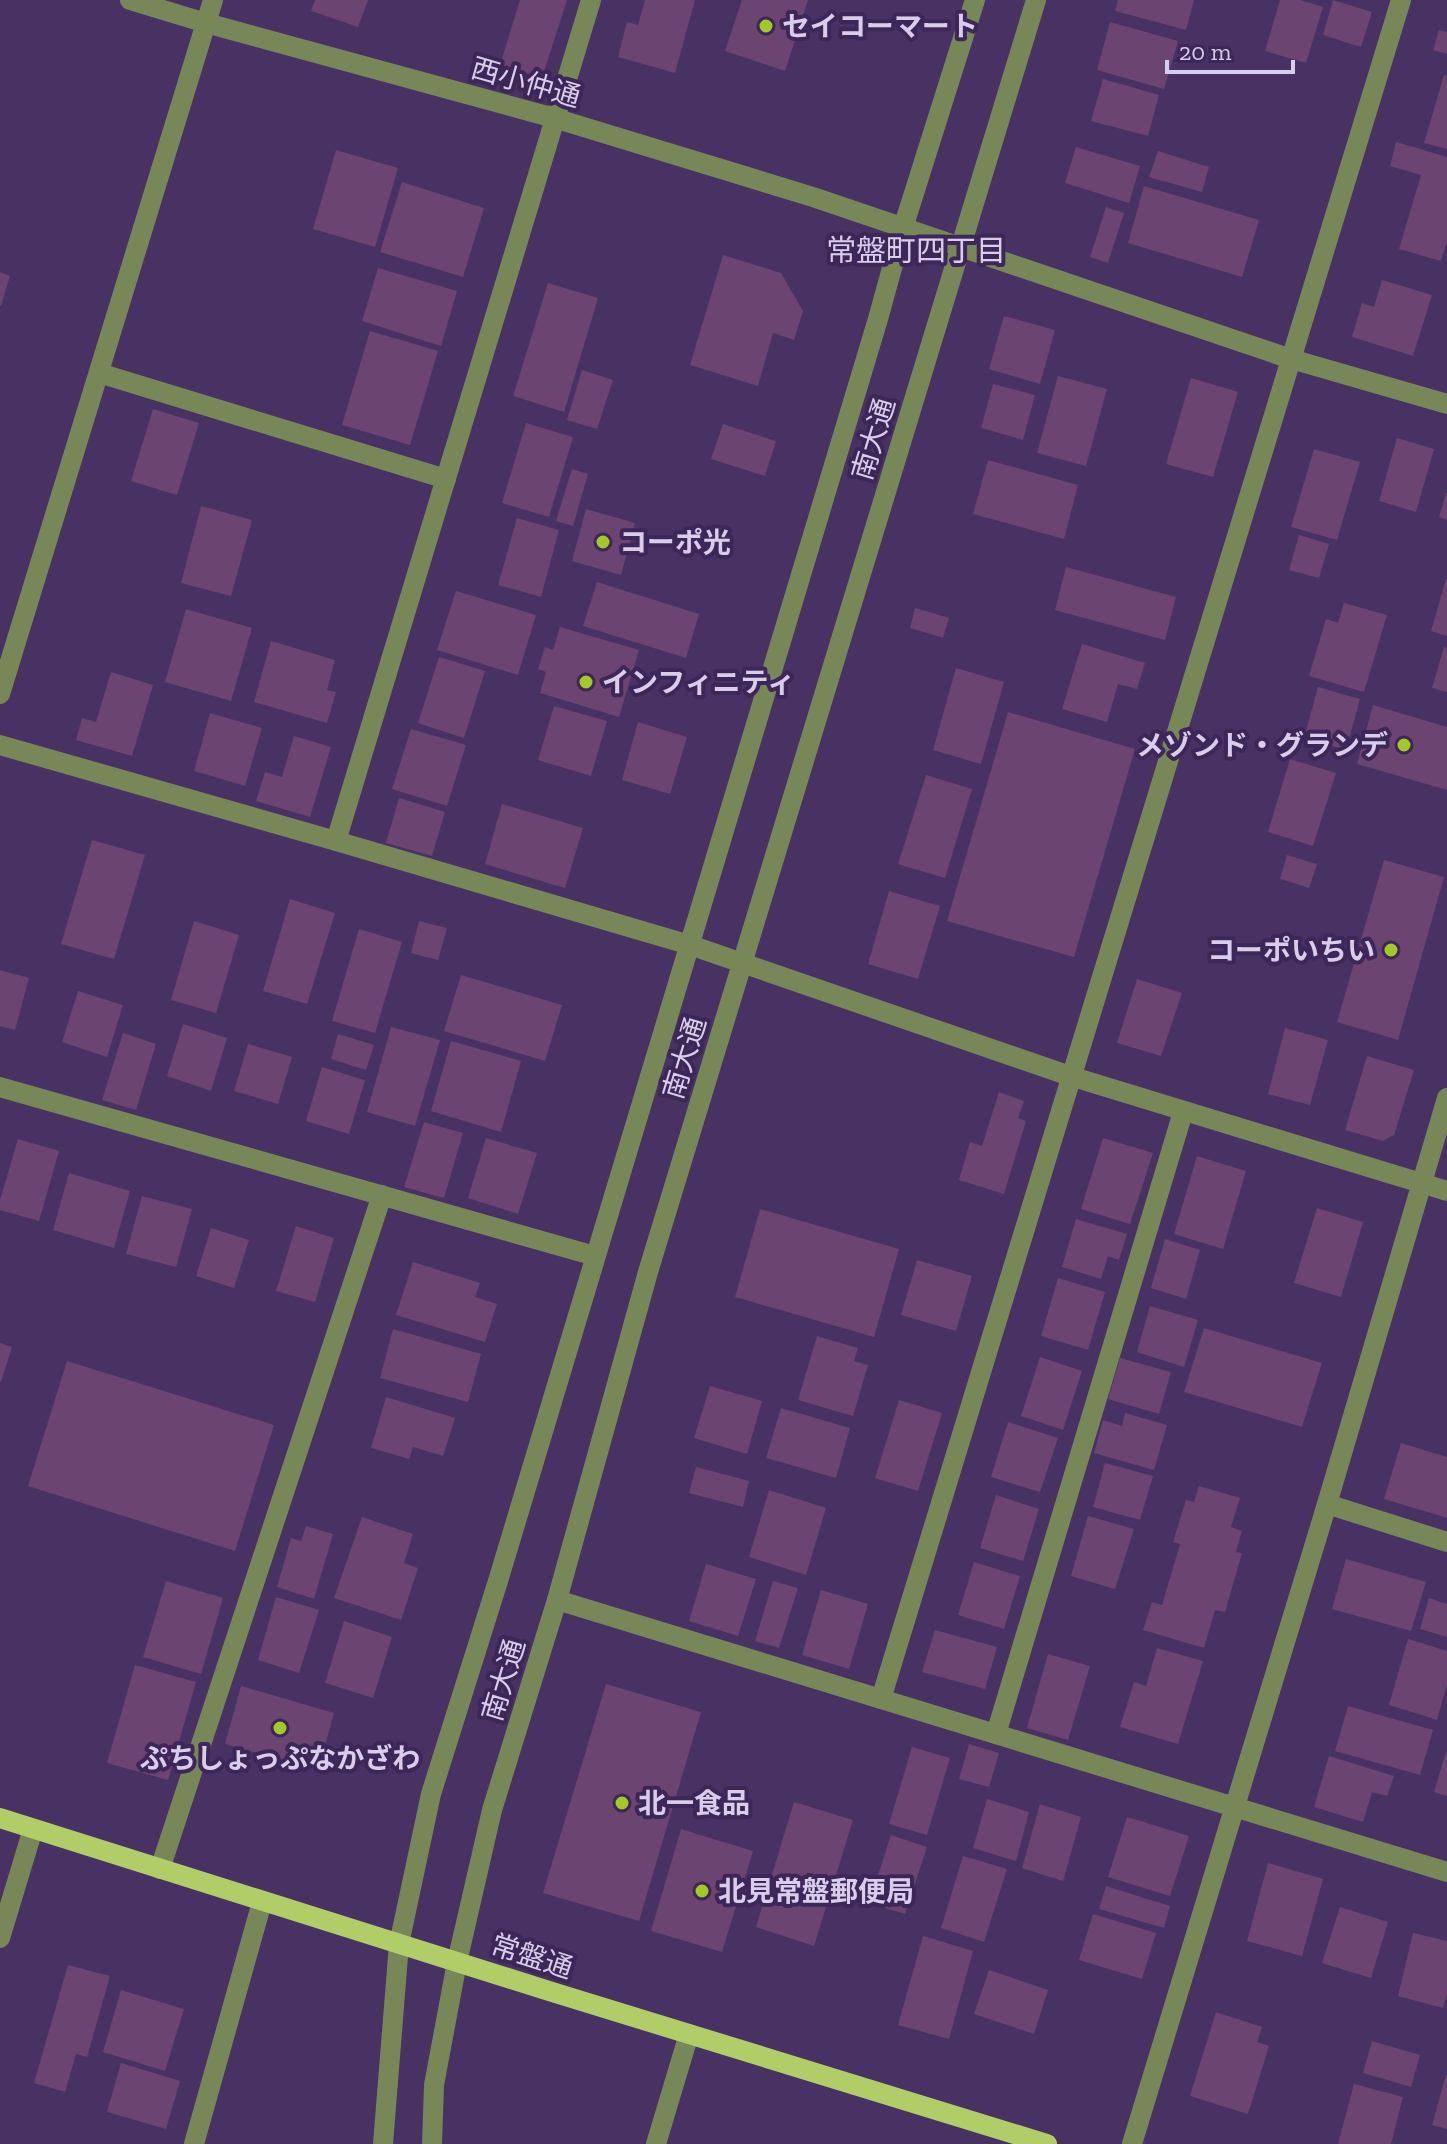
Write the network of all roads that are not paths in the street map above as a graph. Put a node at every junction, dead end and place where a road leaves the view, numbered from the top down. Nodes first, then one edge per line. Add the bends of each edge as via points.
1 (130, 0) edge
2 (213, 0) edge
3 (591, 0) edge
4 (975, 0) edge
5 (1036, 0) edge
6 (1401, 0) edge
7 (206, 23) junction
8 (554, 118) junction
9 (903, 228) junction
10 (960, 247) junction
11 (1291, 359) junction
12 (99, 373) junction
13 (1447, 404) edge
14 (446, 479) junction
15 (0, 694) edge
16 (0, 745) edge
17 (336, 841) junction
18 (690, 945) junction
19 (742, 962) junction
20 (1070, 1076) junction
21 (0, 1087) edge
22 (1447, 1098) edge
23 (1183, 1112) junction
24 (1421, 1183) junction
25 (1447, 1191) edge
26 (382, 1195) junction
27 (595, 1256) junction
28 (1327, 1504) junction
29 (1447, 1542) edge
30 (557, 1600) junction
31 (881, 1699) junction
32 (996, 1734) junction
33 (1234, 1808) junction
34 (0, 1818) edge
35 (33, 1829) junction
36 (160, 1869) junction
37 (1447, 1872) edge
38 (262, 1902) junction
39 (0, 1938) edge
40 (399, 1944) junction
41 (457, 1962) junction
42 (689, 2034) junction
43 (194, 2144) edge
44 (383, 2144) edge
45 (432, 2144) edge
46 (656, 2144) edge
47 (1047, 2144) edge
48 (1132, 2144) edge

1 - 7 street, 西小仲通
2 - 7 street
3 - 8 street
4 - 9 street, 南大通
5 - 10 street, 南大通
6 - 11 street
7 - 8 street, 西小仲通
7 - 12 street
8 - 9 street, 西小仲通
8 - 14 street
9 - 10 street, 西小仲通
9 - 18 street, 南大通
10 - 11 street, 西小仲通
10 - 19 street, 南大通
11 - 13 street, 西小仲通
11 - 20 street
12 - 14 street
12 - 15 street
14 - 17 street
16 - 17 street
17 - 18 street
18 - 19 street
18 - 27 street, 南大通
19 - 20 street
19 - 30 street, 南大通
20 - 23 street
20 - 31 street
21 - 26 street
22 - 24 street
23 - 24 street
23 - 32 street
24 - 25 street
24 - 28 street
26 - 27 street
26 - 36 street
27 - 40 street, 南大通 via 431,1794
28 - 29 street
28 - 33 street
30 - 31 street
30 - 41 street, 南大通 via 492,1810
31 - 32 street
32 - 33 street
33 - 37 street
33 - 48 street
34 - 35 main road, 常盤通
35 - 36 main road, 常盤通
35 - 39 street
36 - 38 main road, 常盤通
38 - 40 main road, 常盤通
38 - 43 street
40 - 41 main road, 常盤通
40 - 44 street, 南大通
41 - 42 main road, 常盤通
41 - 45 street, 南大通 via 434,2085
42 - 46 street
42 - 47 main road, 常盤通

